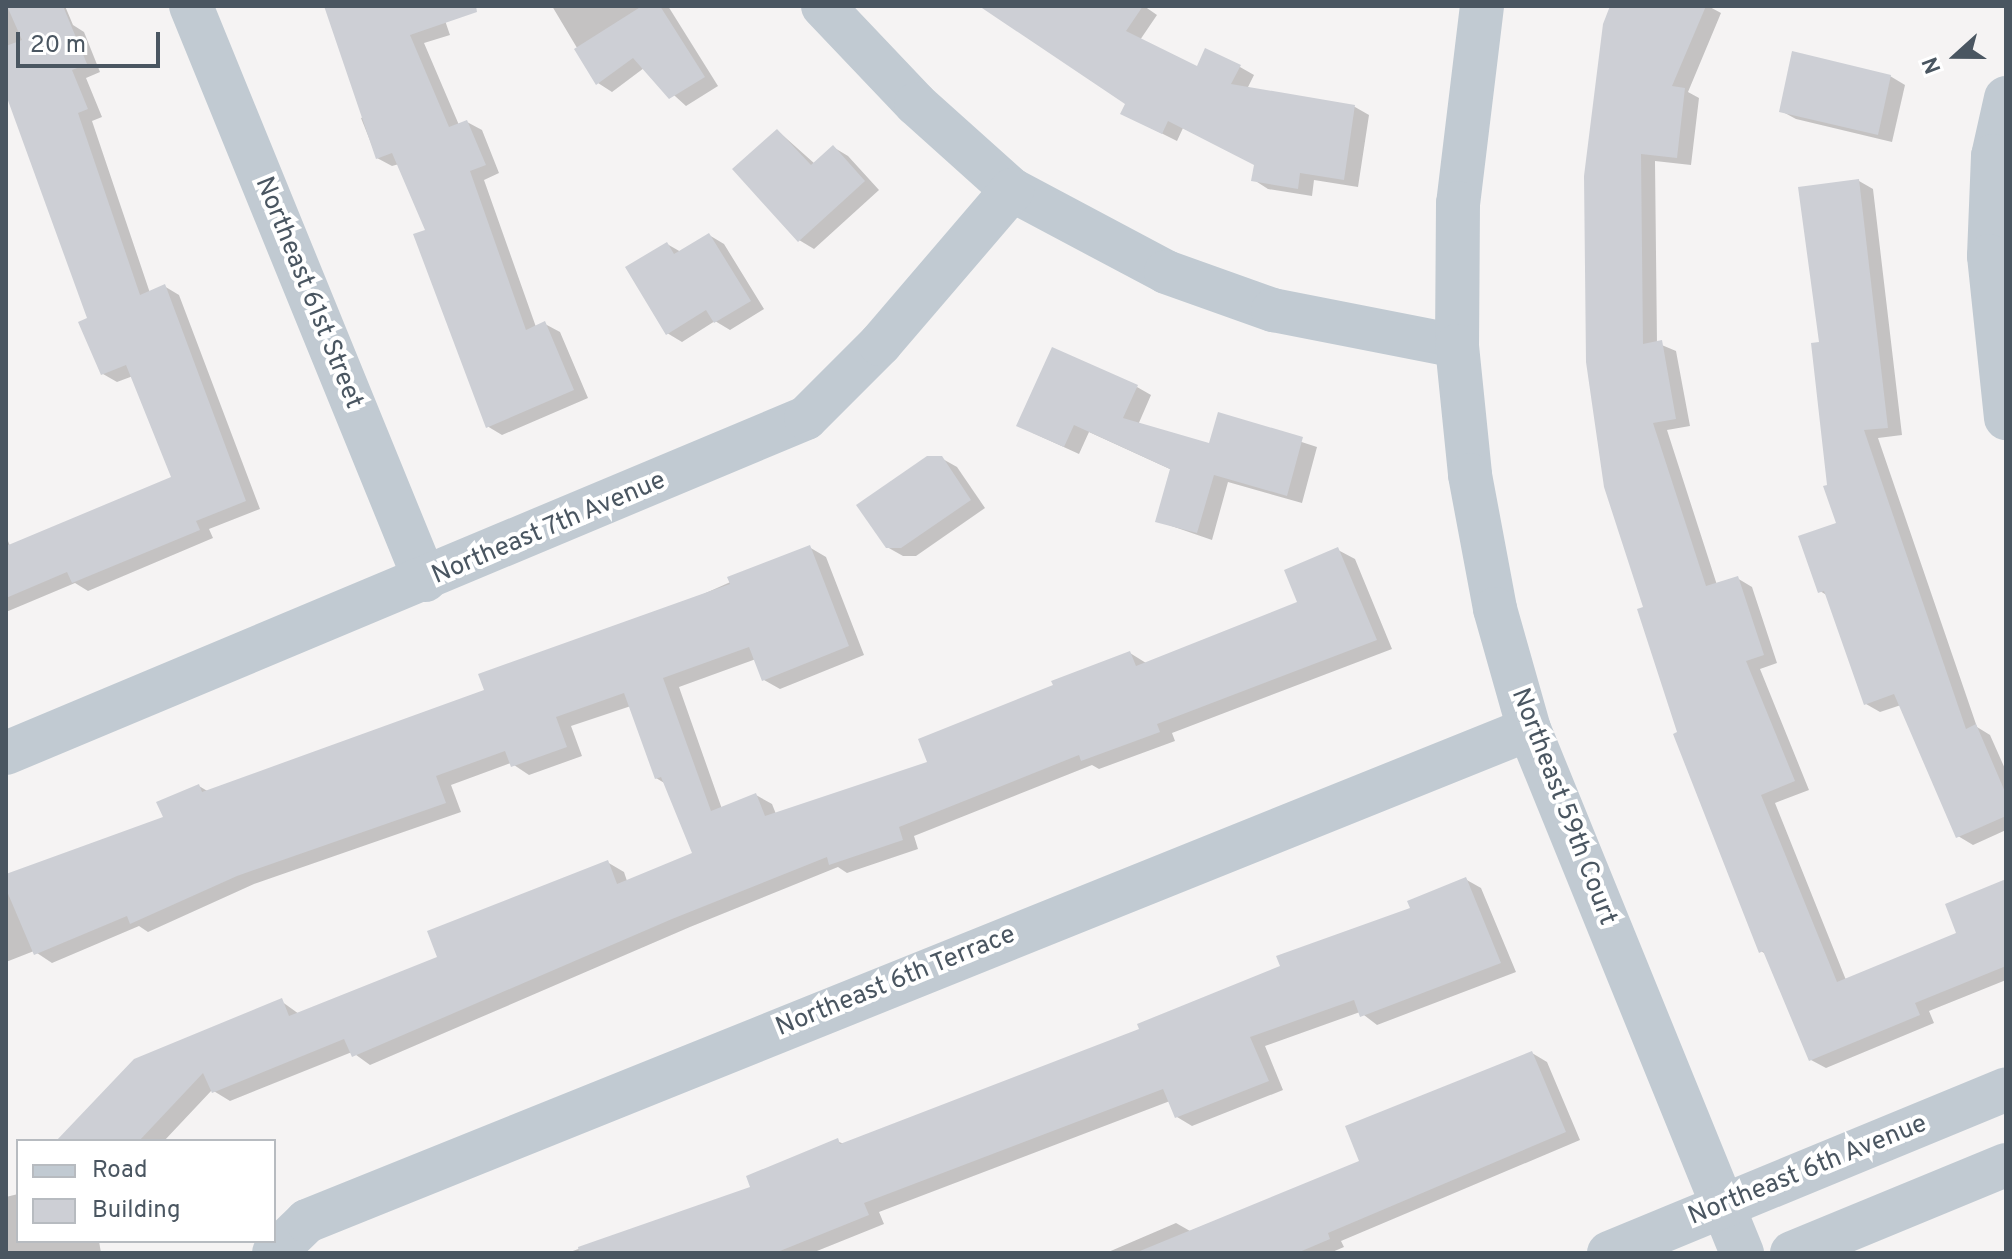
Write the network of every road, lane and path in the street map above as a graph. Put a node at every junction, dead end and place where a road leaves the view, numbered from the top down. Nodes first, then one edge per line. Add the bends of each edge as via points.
1 (191, 6) edge
2 (823, 6) edge
3 (1482, 6) edge
4 (2006, 98) edge
5 (1012, 190) junction
6 (1457, 346) junction
7 (2006, 418) edge
8 (425, 580) junction
9 (1529, 729) junction
10 (6, 753) edge
11 (2006, 1089) edge
12 (2006, 1165) edge
13 (1723, 1206) junction
14 (274, 1253) edge
15 (1609, 1253) edge
16 (1742, 1253) edge
17 (1792, 1253) edge

1 - 8 street, Northeast 61st Street
2 - 5 street via 916,104
3 - 6 street, Northeast 59th Court via 1458,203
4 - 7 street via 1993,156 1989,256
5 - 6 street via 1166,272 1246,300 1387,336
5 - 8 street, Northeast 7th Avenue via 880,344 806,418
6 - 9 street, Northeast 59th Court via 1470,475 1495,609
8 - 10 street, Northeast 7th Avenue
9 - 13 street, Northeast 59th Court
9 - 14 street, Northeast 6th Terrace via 307,1221
11 - 13 street, Northeast 6th Avenue
12 - 17 street
13 - 15 street, Northeast 6th Avenue
13 - 16 street, Northeast 59th Court

